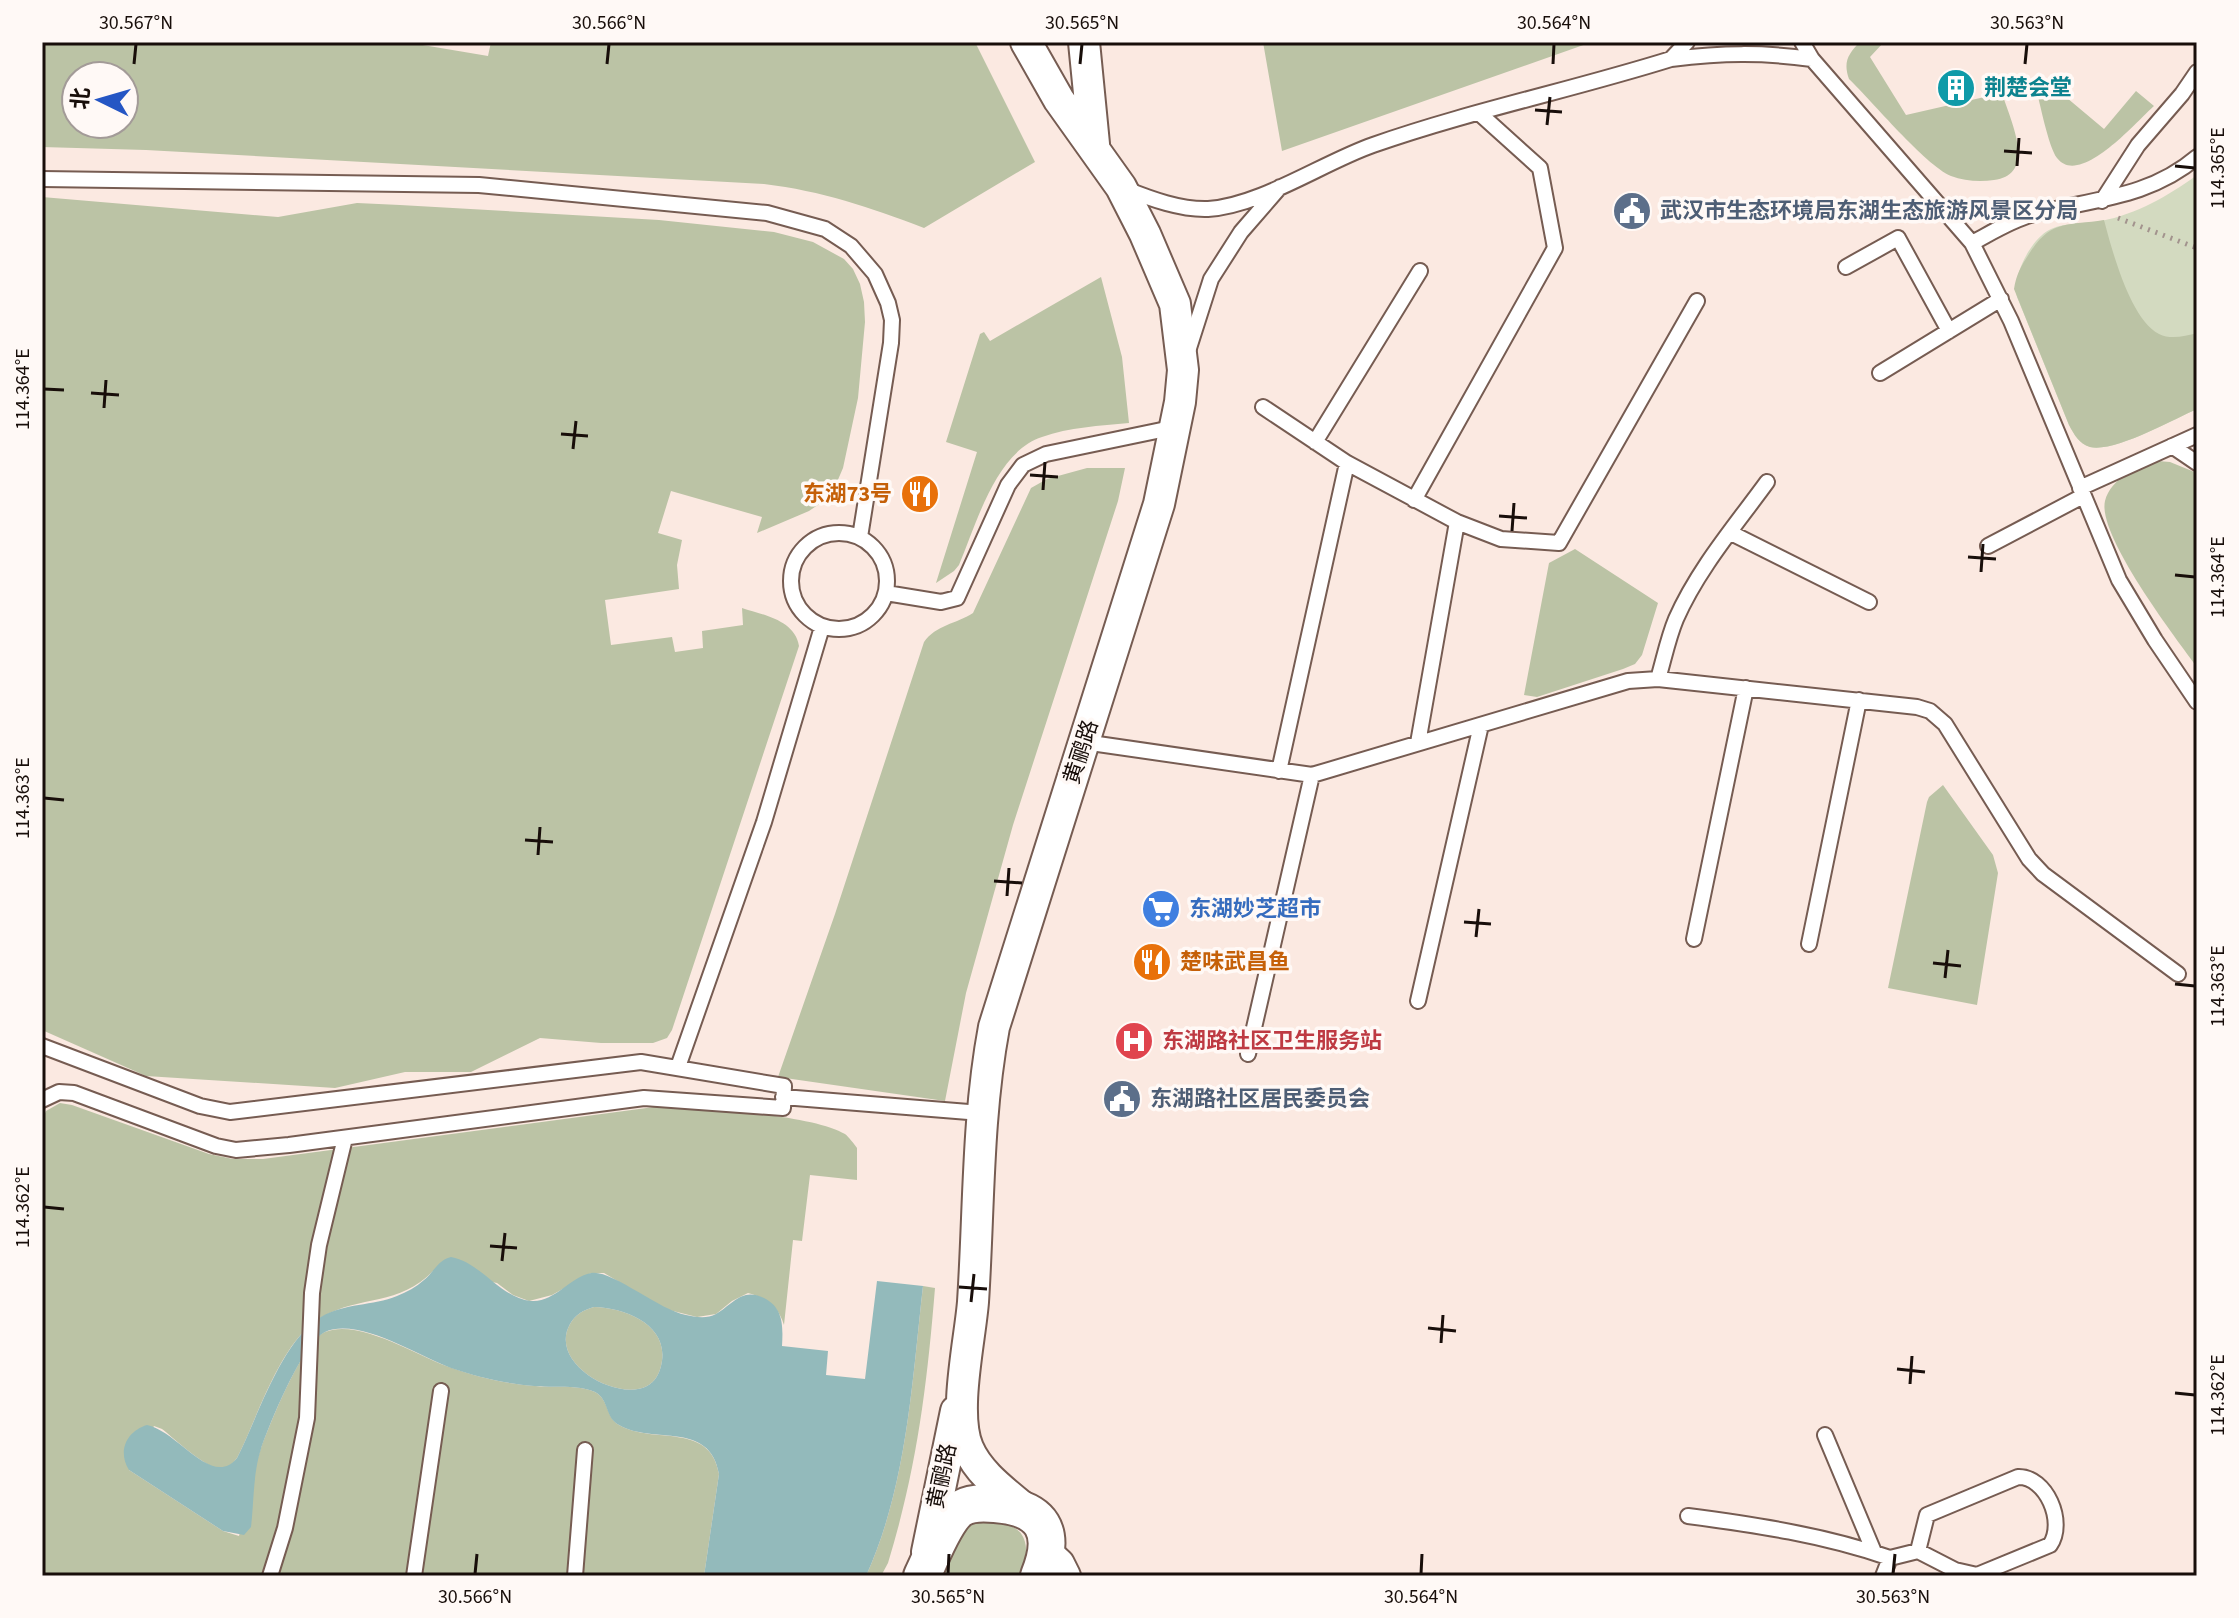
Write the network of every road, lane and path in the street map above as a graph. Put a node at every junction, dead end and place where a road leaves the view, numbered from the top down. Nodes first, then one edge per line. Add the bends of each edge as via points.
1 (1026, 42) edge
2 (1084, 42) edge
3 (1687, 42) edge
4 (1802, 42) edge
5 (1671, 59) junction
6 (1812, 59) junction
7 (2197, 72) edge
8 (1479, 113) junction
9 (1094, 146) junction
10 (2197, 157) edge
11 (42, 179) edge
12 (1121, 187) junction
13 (1280, 187) junction
14 (2102, 201) junction
15 (2083, 204) junction
16 (1972, 243) junction
17 (2197, 248) edge
18 (1846, 267) dead end
19 (1420, 271) dead end
20 (2001, 299) junction
21 (1697, 301) dead end
22 (1949, 331) junction
23 (1183, 370) junction
24 (1880, 373) dead end
25 (1263, 407) dead end
26 (1176, 427) junction
27 (2197, 435) edge
28 (1315, 442) junction
29 (2172, 446) junction
30 (1347, 463) junction
31 (2197, 463) edge
32 (1767, 482) dead end
33 (2081, 492) junction
34 (1414, 500) junction
35 (1457, 522) junction
36 (1731, 533) junction
37 (860, 537) junction
38 (1988, 546) dead end
39 (886, 593) junction
40 (1869, 602) dead end
41 (822, 627) junction
42 (1658, 679) junction
43 (1746, 688) junction
44 (1859, 700) junction
45 (2197, 702) edge
46 (1481, 725) junction
47 (1084, 742) junction
48 (1418, 743) junction
49 (1279, 771) junction
50 (1312, 775) junction
51 (1694, 939) dead end
52 (1809, 944) dead end
53 (2178, 974) dead end
54 (1418, 1001) dead end
55 (42, 1046) edge
56 (1248, 1054) dead end
57 (678, 1067) junction
58 (783, 1097) junction
59 (42, 1100) edge
60 (981, 1113) junction
61 (345, 1138) junction
62 (965, 1378) junction
63 (441, 1391) dead end
64 (1825, 1435) dead end
65 (585, 1450) dead end
66 (1026, 1510) junction
67 (1688, 1516) dead end
68 (1918, 1551) junction
69 (1874, 1552) junction
70 (1890, 1558) junction
71 (1050, 1568) edge
72 (270, 1576) edge
73 (414, 1576) edge
74 (575, 1576) edge
75 (922, 1576) edge
76 (1883, 1576) edge

1 - 9 street, 黄鹂路 via 1059,100
2 - 9 street
3 - 5 lane
4 - 6 lane
5 - 6 lane via 1765,52
5 - 8 lane
6 - 16 lane
7 - 14 lane via 2138,145
8 - 13 lane via 1370,146
8 - 34 lane via 1540,168 1555,248
9 - 12 street, 黄鹂路
10 - 14 lane via 2134,193
11 - 37 lane via 479,185 767,213 825,229 851,246 875,274 892,320
12 - 13 lane via 1167,203 1208,209
12 - 23 street, 黄鹂路 via 1170,287
13 - 23 lane via 1241,232 1211,279
14 - 15 lane
15 - 16 lane via 2030,215
15 - 17 path
16 - 20 lane
18 - 22 lane via 1898,238
19 - 28 lane
20 - 22 lane
20 - 33 lane
21 - 35 lane via 1559,543 1501,539
22 - 24 lane
23 - 26 street, 黄鹂路
25 - 28 lane
26 - 39 lane via 1046,454 1023,465 1008,485 957,598 941,602
26 - 47 street, 黄鹂路 via 1159,504
27 - 29 lane
28 - 30 lane
29 - 31 lane
29 - 33 lane
30 - 34 lane
30 - 49 lane
32 - 36 lane
33 - 38 lane
33 - 45 lane via 2119,580
34 - 35 lane
35 - 48 lane
36 - 40 lane
36 - 42 lane via 1683,603
37 - 39 lane via 883,560
37 - 41 lane via 829,534 803,549 795,562 792,593 808,619
39 - 41 lane via 880,608 854,628
41 - 57 lane via 764,822
42 - 43 lane
42 - 46 lane via 1628,681
43 - 44 lane
43 - 51 lane
44 - 52 lane
44 - 53 lane via 1917,707 1938,716 2029,859
46 - 48 lane
46 - 54 lane
47 - 49 lane
47 - 60 street, 黄鹂路 via 994,1027
48 - 50 lane
49 - 50 lane
50 - 56 lane
55 - 57 lane via 200,1106 230,1112 611,1063
57 - 58 lane via 784,1086
58 - 60 lane
58 - 61 lane via 783,1108 644,1098
59 - 61 lane via 59,1092 74,1093 236,1150
60 - 62 street, 黄鹂路
61 - 72 lane via 319,1245 307,1418
62 - 66 street, 黄鹂路 via 967,1447 981,1469
62 - 75 street, 黄鹂路
63 - 73 lane
64 - 69 lane
65 - 74 lane
66 - 71 street, 黄鹂路 via 1044,1527
66 - 75 street, 黄鹂路 via 981,1503 959,1510
67 - 69 lane via 1792,1531
68 - 68 lane via 1963,1573 1985,1573 2050,1545 2056,1521 2038,1483 2018,1477 1927,1515
68 - 70 lane
69 - 70 lane
70 - 76 lane

